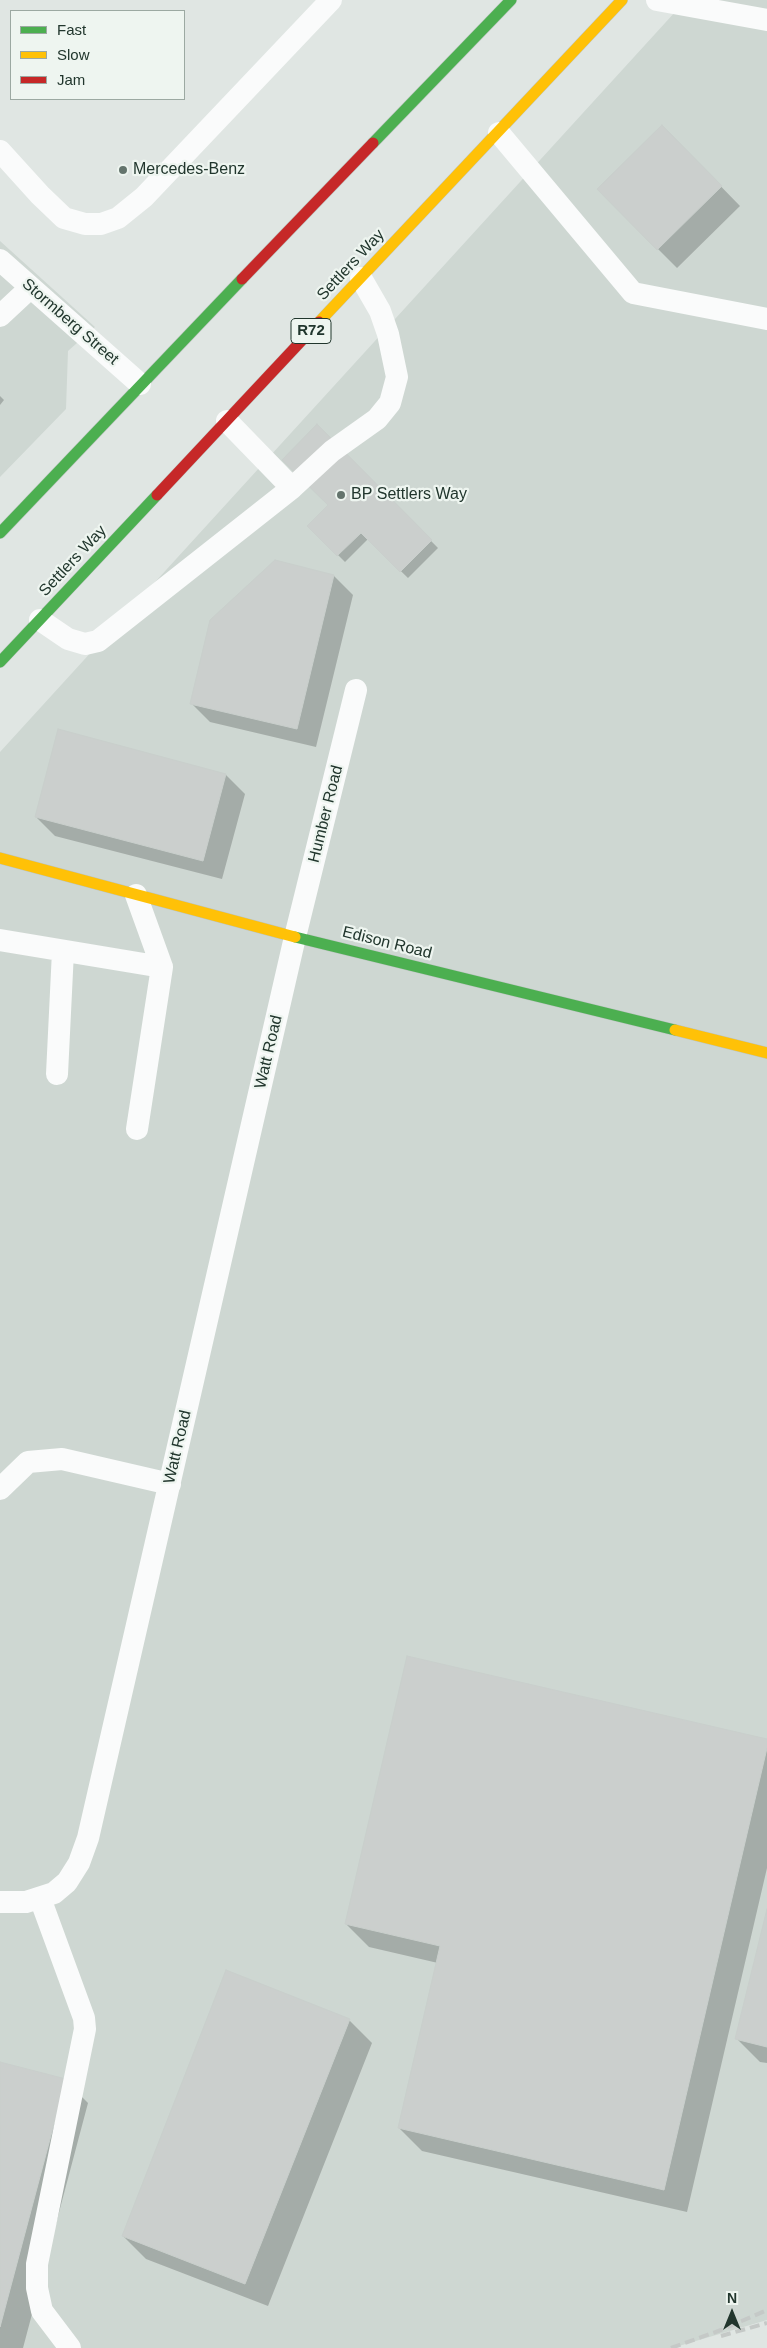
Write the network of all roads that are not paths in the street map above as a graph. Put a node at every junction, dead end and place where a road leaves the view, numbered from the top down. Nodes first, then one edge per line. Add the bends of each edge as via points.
1 (331, 0) edge
2 (511, 0) edge
3 (622, 0) edge
4 (657, 0) edge
5 (767, 20) edge
6 (498, 132) junction
7 (0, 151) edge
8 (0, 260) edge
9 (361, 278) junction
10 (30, 288) junction
11 (0, 316) edge
12 (767, 319) edge
13 (140, 384) junction
14 (227, 421) junction
15 (292, 488) junction
16 (0, 533) edge
17 (40, 620) junction
18 (0, 662) edge
19 (356, 690) dead end
20 (0, 858) edge
21 (136, 895) junction
22 (295, 937) junction
23 (0, 940) edge
24 (63, 951) junction
25 (162, 967) junction
26 (767, 1053) edge
27 (57, 1074) dead end
28 (137, 1129) dead end
29 (170, 1484) junction
30 (0, 1489) edge
31 (40, 1898) junction
32 (0, 1902) edge
33 (70, 2348) edge

1 - 7 lane via 144,197 118,218 101,224 85,224 64,218
2 - 13 main road
3 - 6 main road, Settlers Way / R72
4 - 5 lane
6 - 9 main road, Settlers Way / R72
6 - 12 lane via 633,294
8 - 10 lane, Stormberg Street
9 - 14 main road, Settlers Way / R72
9 - 15 lane via 380,311 388,334 397,377 390,403 377,419 332,451
10 - 11 lane
10 - 13 lane, Stormberg Street
13 - 16 main road
14 - 15 lane
14 - 17 main road, Settlers Way / R72
15 - 17 lane via 98,641 85,644 68,639
17 - 18 main road, Settlers Way / R72
19 - 22 lane, Humber Road
20 - 21 main road, Edison Road
21 - 22 main road, Edison Road
21 - 25 lane
22 - 26 main road, Edison Road
22 - 29 lane, Watt Road
23 - 24 lane
24 - 25 lane
24 - 27 lane
25 - 28 lane
29 - 30 lane via 62,1459 28,1462
29 - 31 lane, Watt Road via 88,1838 79,1863 67,1882 54,1893
31 - 32 lane, Watt Road via 26,1902
31 - 33 lane via 84,2018 85,2029 37,2264 37,2288 42,2311

